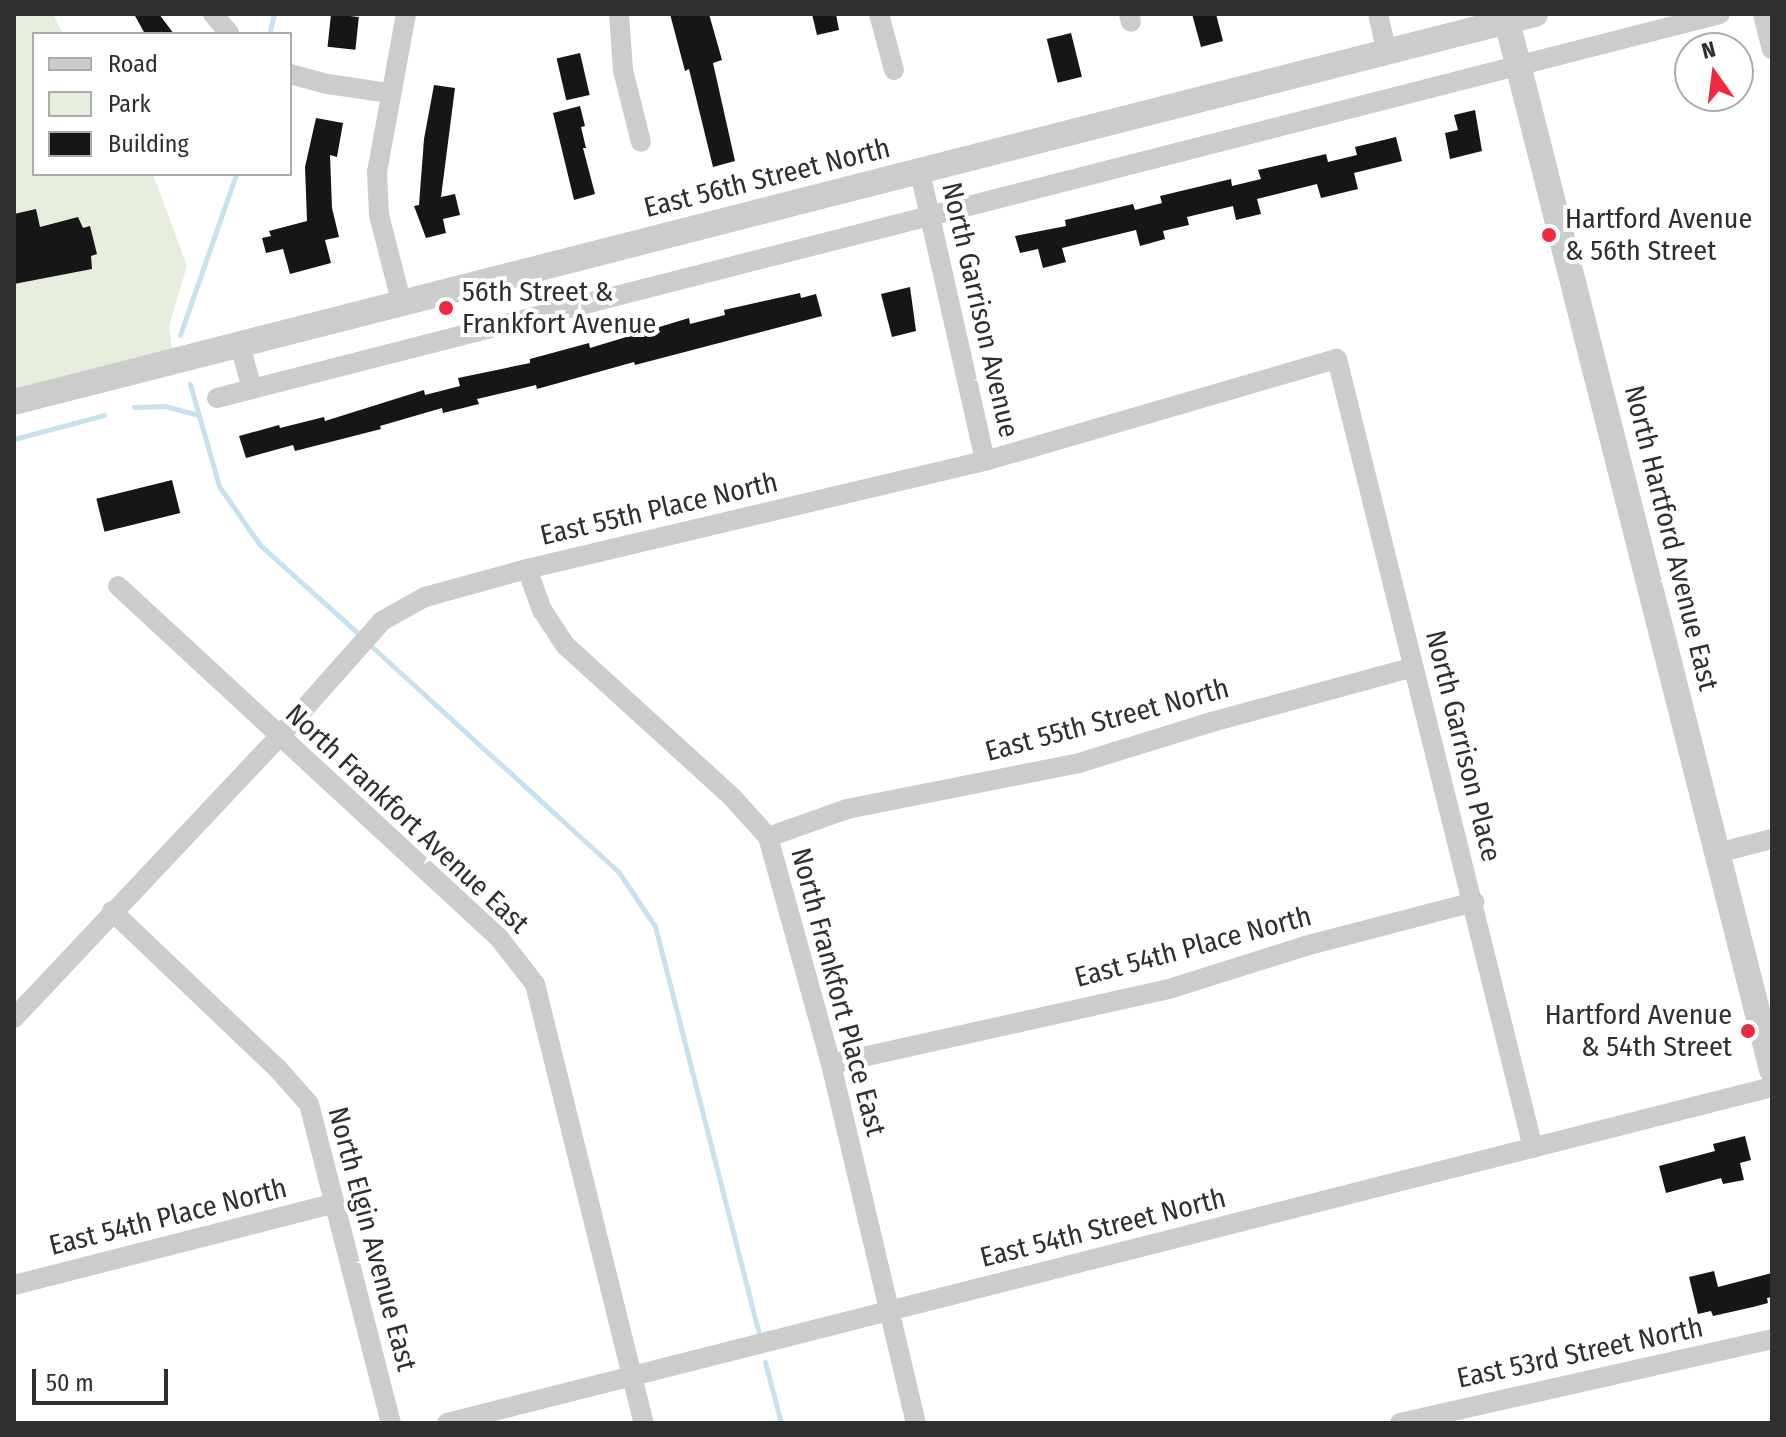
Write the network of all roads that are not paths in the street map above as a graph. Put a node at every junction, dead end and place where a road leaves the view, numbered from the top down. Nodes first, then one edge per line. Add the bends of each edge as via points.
1 (213, 14) edge
2 (406, 14) edge
3 (619, 14) edge
4 (879, 14) edge
5 (1378, 14) edge
6 (1535, 14) edge
7 (1720, 14) edge
8 (1763, 14) edge
9 (1507, 21) junction
10 (228, 32) edge
11 (1772, 49) edge
12 (1387, 52) junction
13 (1520, 66) junction
14 (894, 70) dead end
15 (292, 75) edge
16 (389, 93) junction
17 (641, 142) dead end
18 (920, 172) junction
19 (931, 216) junction
20 (402, 305) junction
21 (240, 345) junction
22 (1337, 359) joint
23 (252, 389) junction
24 (217, 398) dead end
25 (14, 402) edge
26 (985, 461) junction
27 (527, 569) junction
28 (118, 586) dead end
29 (1414, 667) junction
30 (279, 737) junction
31 (768, 837) junction
32 (1772, 839) edge
33 (1717, 853) junction
34 (1474, 902) junction
35 (112, 911) junction
36 (14, 1018) edge
37 (831, 1064) junction
38 (1772, 1070) edge
39 (1772, 1087) edge
40 (1533, 1148) junction
41 (335, 1203) junction
42 (14, 1285) edge
43 (888, 1312) junction
44 (1772, 1339) edge
45 (632, 1376) junction
46 (391, 1423) edge
47 (447, 1423) edge
48 (644, 1423) edge
49 (916, 1423) edge
50 (1400, 1423) edge

1 - 10 street
2 - 16 street
3 - 17 street via 623,70
4 - 14 street
5 - 12 street
6 - 9 street, East 56th Street North
7 - 13 street
8 - 11 street
9 - 12 street, East 56th Street North
9 - 13 street, North Hartford Avenue East
12 - 18 street, East 56th Street North
13 - 19 street
13 - 33 street, North Hartford Avenue East
15 - 16 street
16 - 20 street via 377,195
18 - 19 street, North Garrison Avenue
18 - 20 street, East 56th Street North
19 - 23 street
19 - 26 street, North Garrison Avenue
20 - 21 street, East 56th Street North
21 - 23 street
21 - 25 street, East 56th Street North
22 - 26 street, East 55th Place North
22 - 29 street, North Garrison Place
23 - 24 street
26 - 27 street, East 55th Place North
27 - 30 street, East 55th Place North via 425,597 382,621
27 - 31 street, North Frankfort Place East via 542,610 565,645 732,797
28 - 30 street, North Frankfort Avenue East
29 - 31 street, East 55th Street North via 1079,763 847,809
29 - 34 street, North Garrison Place
30 - 35 street, East 55th Place North
30 - 45 street, North Frankfort Avenue East via 499,938 535,984
31 - 37 street, North Frankfort Place East
32 - 33 street
33 - 38 street, North Hartford Avenue East
34 - 37 street, East 54th Place North via 1305,946 1169,989
34 - 40 street, North Garrison Place
35 - 36 street
35 - 41 street, North Elgin Avenue East via 309,1104
37 - 43 street, North Frankfort Place East
39 - 40 street, East 54th Street North
40 - 43 street, East 54th Street North
41 - 42 street, East 54th Place North
41 - 46 street, North Elgin Avenue East
43 - 45 street, East 54th Street North
43 - 49 street, North Frankfort Place East
44 - 50 street, East 53rd Street North
45 - 47 street, East 54th Street North
45 - 48 street, North Frankfort Avenue East

